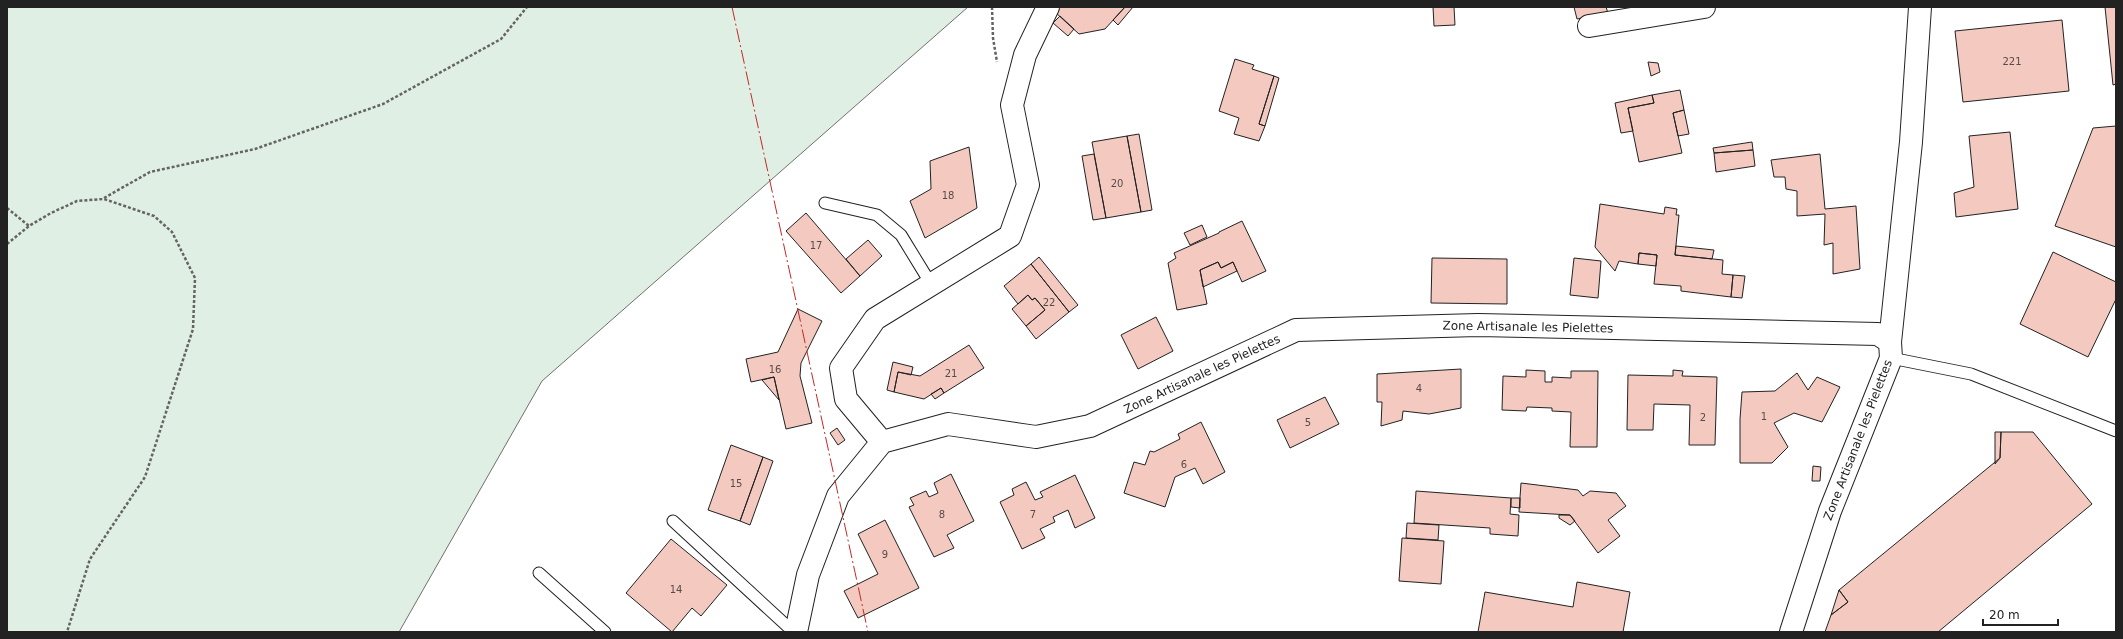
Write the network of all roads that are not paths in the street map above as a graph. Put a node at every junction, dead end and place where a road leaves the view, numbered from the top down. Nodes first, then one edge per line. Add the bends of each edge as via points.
1 (1048, 7) edge
2 (1704, 7) edge
3 (1920, 7) edge
4 (1589, 26) dead end
5 (825, 203) dead end
6 (931, 284) junction
7 (1891, 350) junction
8 (2116, 431) edge
9 (882, 442) junction
10 (673, 521) dead end
11 (539, 573) dead end
12 (605, 632) edge
13 (796, 632) edge
14 (1791, 632) edge

1 - 6 street via 1025,55 1012,105 1028,185 1010,236
2 - 4 street
3 - 7 street
5 - 6 lane via 877,215 901,235
6 - 9 street via 875,319 841,368 846,399
7 - 8 lane via 1971,374
7 - 9 street, Zone Artisanale les Pielettes via 1878,334 1478,325 1296,330 1090,426 1036,437 948,424
7 - 14 street, Zone Artisanale les Pielettes via 1830,510
9 - 13 street via 838,496 808,575
10 - 13 lane
11 - 12 lane

